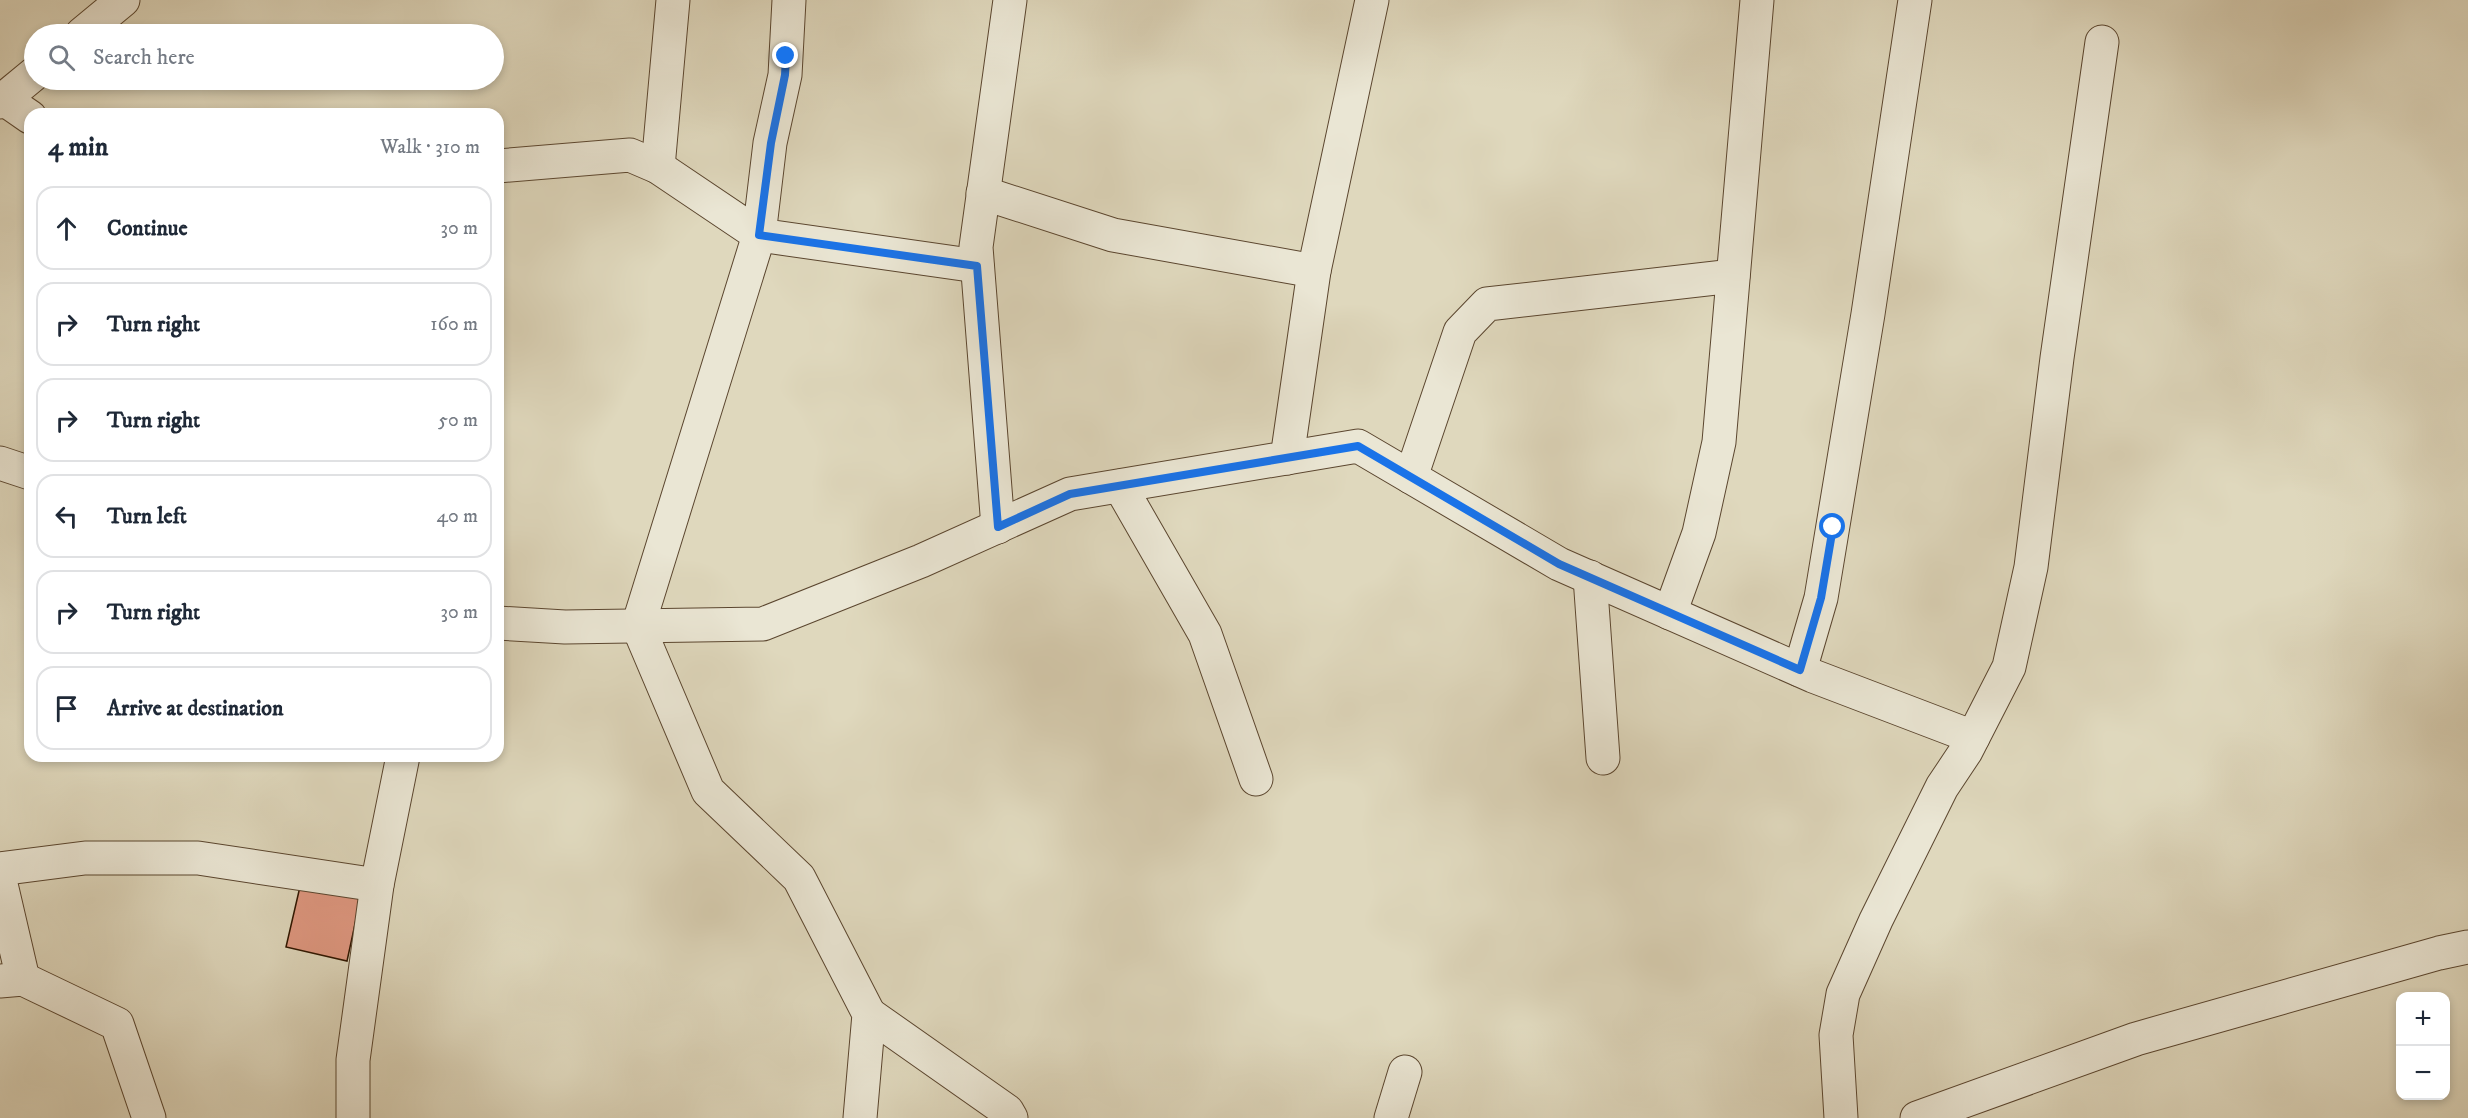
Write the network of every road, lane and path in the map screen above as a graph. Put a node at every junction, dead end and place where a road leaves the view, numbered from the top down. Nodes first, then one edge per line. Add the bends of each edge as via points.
1 (123, 0) edge
2 (673, 0) edge
3 (789, 0) edge
4 (1010, 0) edge
5 (1372, 0) edge
6 (1757, 0) edge
7 (1915, 0) edge
8 (94, 24) edge
9 (2102, 42) dead end
10 (24, 88) edge
11 (11, 106) edge
12 (504, 166) edge
13 (658, 167) junction
14 (983, 193) junction
15 (759, 235) junction
16 (977, 266) junction
17 (1314, 271) junction
18 (1733, 276) junction
19 (1287, 458) junction
20 (0, 463) edge
21 (24, 471) edge
22 (1411, 477) junction
23 (1120, 486) junction
24 (998, 527) junction
25 (1590, 577) junction
26 (1670, 613) junction
27 (504, 623) edge
28 (638, 626) junction
29 (1800, 670) junction
30 (1973, 737) junction
31 (1603, 758) dead end
32 (401, 762) edge
33 (1256, 779) dead end
34 (0, 869) edge
35 (0, 880) edge
36 (377, 885) junction
37 (2468, 947) edge
38 (11, 980) edge
39 (868, 1014) junction
40 (1405, 1072) dead end
41 (149, 1118) edge
42 (353, 1118) edge
43 (860, 1118) edge
44 (1011, 1118) edge
45 (1391, 1118) edge
46 (1841, 1118) edge
47 (1917, 1118) edge

1 - 8 street
2 - 13 street
3 - 15 street via 785,75
4 - 14 street
5 - 17 street
6 - 18 street
7 - 29 street via 1823,586
9 - 30 street via 2031,567 2009,668
10 - 11 street
12 - 13 street via 630,155
13 - 15 street
14 - 16 street
14 - 17 street via 1113,235
15 - 16 street
15 - 28 street
16 - 24 street
17 - 19 street
18 - 22 street via 1487,304 1460,332
18 - 26 street via 1719,442 1699,533
19 - 22 street via 1358,446
19 - 23 street
20 - 21 street
22 - 25 street via 1559,564
23 - 24 street via 1070,494
23 - 33 street via 1204,634
24 - 28 street via 763,624
25 - 26 street
25 - 31 street
26 - 29 street
27 - 28 street
28 - 39 street via 708,790 799,878
29 - 30 street
30 - 46 street via 1942,787 1843,994 1836,1035
32 - 36 street
34 - 36 street via 85,858 198,858
35 - 38 street
36 - 42 street via 353,1060
37 - 47 street via 2136,1039
38 - 41 street via 117,1024
39 - 43 street
39 - 44 street via 1007,1111
40 - 45 street

